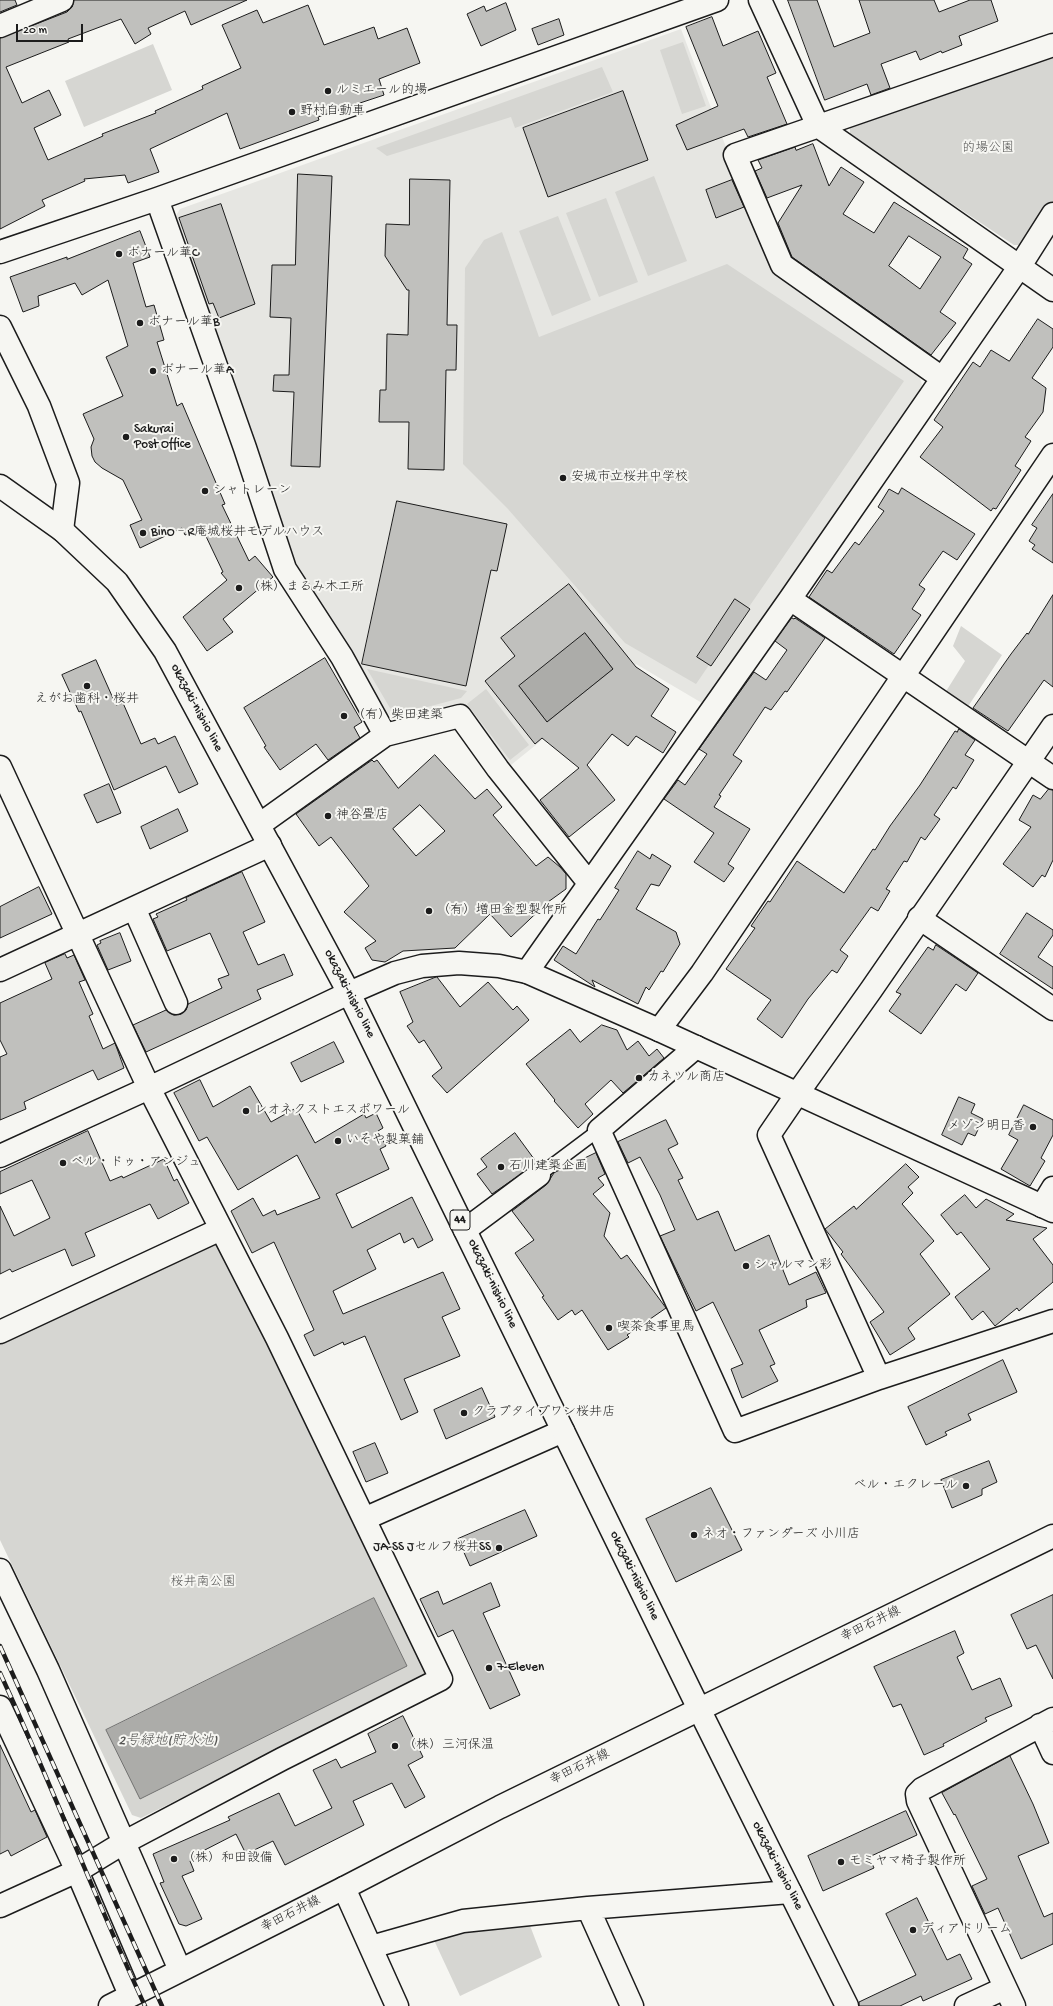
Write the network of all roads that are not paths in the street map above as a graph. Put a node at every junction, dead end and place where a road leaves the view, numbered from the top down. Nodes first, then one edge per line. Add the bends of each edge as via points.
1 (62, 0) edge
2 (717, 0) edge
3 (760, 0) edge
4 (0, 26) edge
5 (1053, 45) edge
6 (818, 126) junction
7 (157, 199) junction
8 (1053, 214) edge
9 (0, 252) edge
10 (1020, 266) junction
11 (1053, 290) edge
12 (0, 327) edge
13 (942, 378) junction
14 (1053, 455) edge
15 (0, 486) edge
16 (62, 530) junction
17 (790, 599) junction
18 (903, 674) junction
19 (1053, 726) edge
20 (385, 735) junction
21 (1029, 760) junction
22 (0, 767) edge
23 (1053, 778) edge
24 (259, 825) junction
25 (270, 845) junction
26 (589, 883) junction
27 (134, 908) junction
28 (919, 918) junction
29 (78, 934) junction
30 (0, 970) edge
31 (527, 972) junction
32 (349, 992) junction
33 (176, 1003) dead end
34 (1053, 1009) edge
35 (659, 1030) junction
36 (696, 1047) junction
37 (150, 1088) junction
38 (797, 1094) junction
39 (599, 1130) junction
40 (0, 1156) edge
41 (539, 1174) joint
42 (1049, 1202) edge
43 (221, 1229) junction
44 (465, 1230) junction
45 (1053, 1321) edge
46 (0, 1332) edge
47 (879, 1378) junction
48 (563, 1431) junction
49 (364, 1519) junction
50 (1053, 1536) edge
51 (0, 1570) edge
52 (0, 1707) edge
53 (699, 1709) junction
54 (1046, 1722) edge
55 (1053, 1753) edge
56 (123, 1842) junction
57 (77, 1871) junction
58 (344, 1888) junction
59 (790, 1892) junction
60 (0, 1906) edge
61 (588, 1908) junction
62 (371, 1947) junction
63 (180, 1970) junction
64 (130, 1996) junction
65 (1010, 1997) edge
66 (110, 2006) edge
67 (397, 2006) edge
68 (632, 2006) edge
69 (847, 2006) edge
70 (966, 2006) edge

1 - 4 street
2 - 7 street
3 - 6 street
5 - 6 street
6 - 10 street
6 - 13 street via 735,155 782,265
7 - 9 street
7 - 20 street via 285,569 342,656
8 - 10 street
10 - 11 street
10 - 13 street
12 - 16 street via 39,406 68,483
13 - 17 street
14 - 18 street
15 - 16 street, okazaki-nishio line / 44
16 - 24 street, okazaki-nishio line / 44 via 116,582 165,651
17 - 18 street
17 - 26 street
18 - 21 street
18 - 35 street via 702,973
19 - 21 street
20 - 24 street
20 - 26 street via 460,716 498,769
21 - 23 street
21 - 28 street
22 - 29 street
24 - 25 street, okazaki-nishio line / 44
25 - 27 street
25 - 32 street, okazaki-nishio line / 44
26 - 31 street
27 - 29 street
27 - 33 street
28 - 34 street
28 - 38 street
29 - 30 street
29 - 37 street
31 - 32 street via 499,966 459,963 422,966 395,973
31 - 35 street
32 - 37 street
32 - 44 street, okazaki-nishio line / 44
35 - 36 street
36 - 38 street
36 - 39 street
37 - 40 street
37 - 43 street
38 - 42 street
38 - 47 street via 769,1135
39 - 41 lane
39 - 47 street via 735,1431
41 - 44 street
43 - 46 street
43 - 49 street via 277,1338
44 - 48 street, okazaki-nishio line / 44
45 - 47 street
48 - 49 street
48 - 53 street, okazaki-nishio line / 44
49 - 56 street via 440,1679
50 - 53 street, 幸田石井線
51 - 56 street via 48,1670
52 - 57 street
53 - 58 street, 幸田石井線 via 500,1807
53 - 59 street, okazaki-nishio line / 44
54 - 55 street
54 - 65 street via 922,1789 918,1794 918,1801
56 - 57 street
56 - 63 street
57 - 60 street
57 - 64 street
58 - 62 street
58 - 63 street, 幸田石井線
59 - 61 street
59 - 69 street, okazaki-nishio line / 44
61 - 62 street via 463,1921
61 - 68 street
62 - 67 street
63 - 64 street, 幸田石井線
64 - 66 street, 幸田石井線
65 - 70 street

